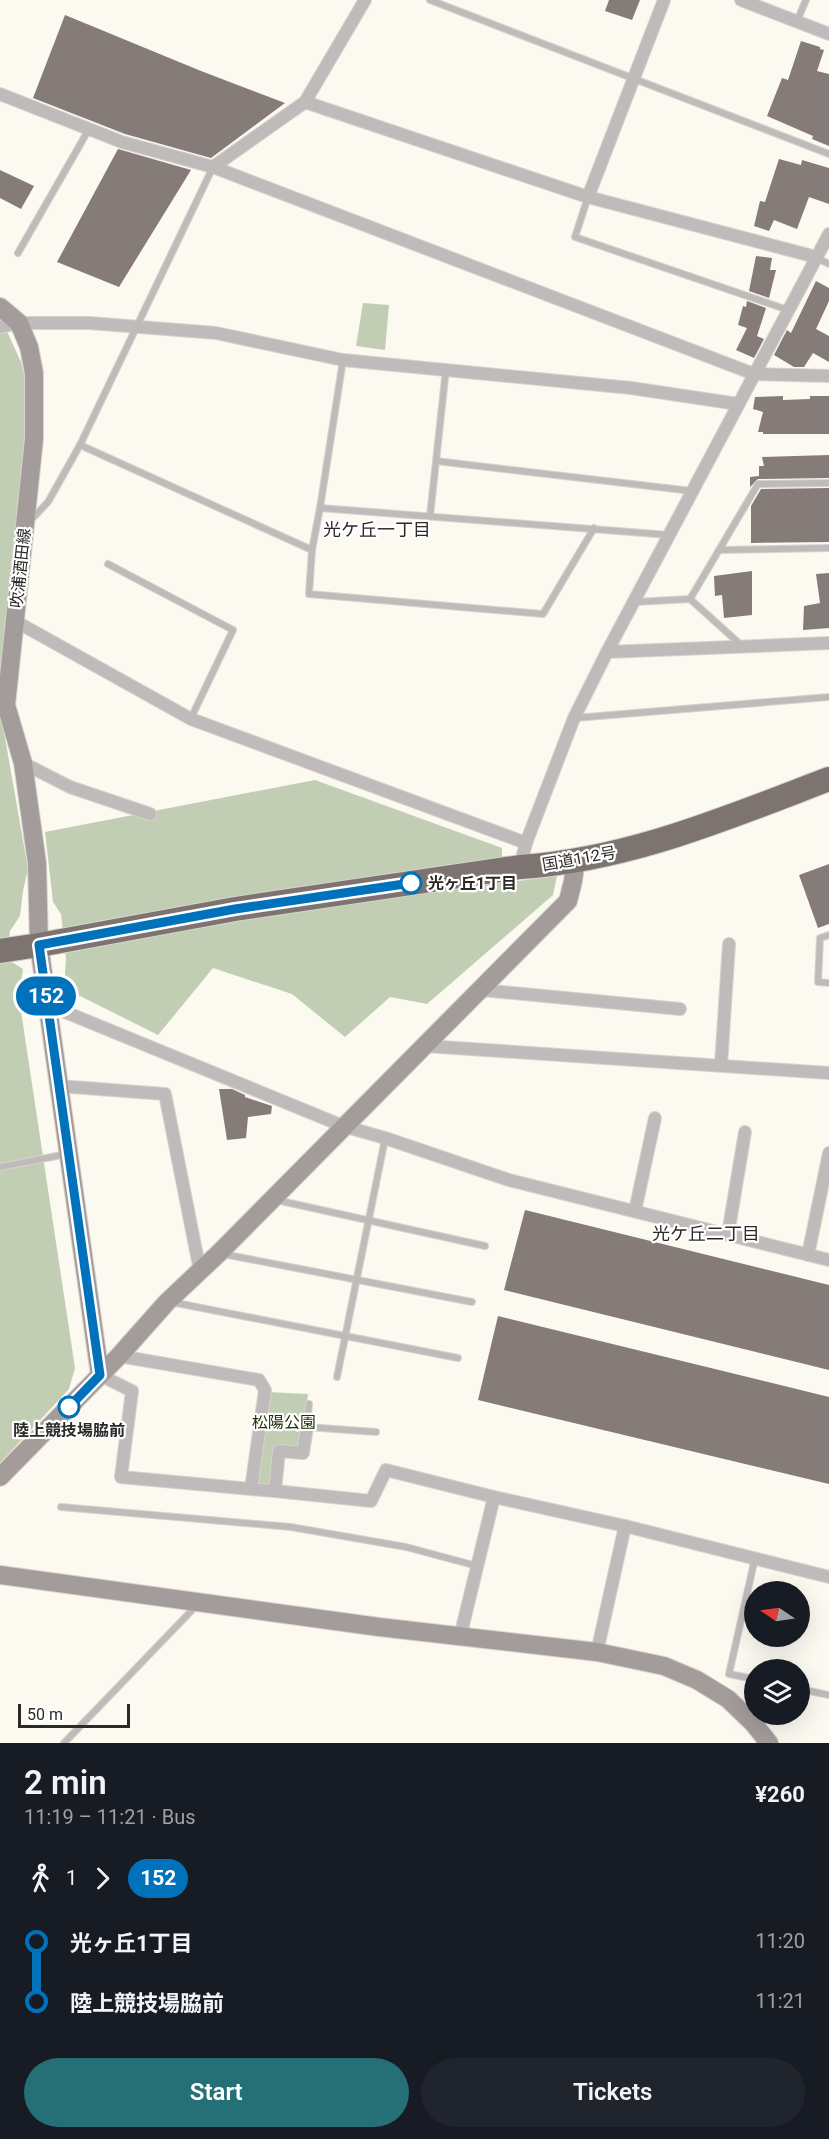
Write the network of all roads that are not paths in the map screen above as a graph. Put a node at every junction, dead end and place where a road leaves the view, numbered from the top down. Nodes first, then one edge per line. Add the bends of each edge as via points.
1 (365, 0) edge
2 (430, 0) edge
3 (664, 0) edge
4 (741, 0) edge
5 (806, 0) edge
6 (797, 21) junction
7 (829, 34) edge
8 (634, 77) junction
9 (0, 94) edge
10 (304, 102) junction
11 (89, 129) junction
12 (829, 154) edge
13 (213, 167) junction
14 (588, 197) junction
15 (829, 234) edge
16 (18, 253) dead end
17 (816, 257) junction
18 (829, 264) edge
19 (0, 307) edge
20 (788, 310) junction
21 (19, 323) junction
22 (0, 327) edge
23 (135, 327) junction
24 (343, 360) junction
25 (446, 369) junction
26 (754, 374) junction
27 (829, 376) edge
28 (738, 404) junction
29 (80, 445) junction
30 (436, 460) junction
31 (829, 483) edge
32 (692, 491) junction
33 (320, 508) junction
34 (430, 516) junction
35 (25, 527) junction
36 (594, 528) junction
37 (669, 535) junction
38 (829, 548) edge
39 (312, 550) junction
40 (719, 550) junction
41 (108, 564) dead end
42 (690, 599) junction
43 (634, 602) junction
44 (11, 620) junction
45 (829, 643) edge
46 (743, 648) junction
47 (607, 652) junction
48 (829, 697) edge
49 (574, 718) junction
50 (190, 719) junction
51 (23, 763) junction
52 (829, 779) edge
53 (150, 814) dead end
54 (526, 843) junction
55 (576, 860) junction
56 (520, 867) junction
57 (829, 935) edge
58 (729, 944) dead end
59 (39, 945) junction
60 (0, 951) edge
61 (829, 983) edge
62 (481, 990) junction
63 (48, 1005) junction
64 (680, 1009) dead end
65 (426, 1046) junction
66 (721, 1065) junction
67 (829, 1073) edge
68 (59, 1086) junction
69 (655, 1118) dead end
70 (343, 1126) junction
71 (745, 1132) dead end
72 (386, 1138) junction
73 (829, 1153) edge
74 (69, 1154) junction
75 (0, 1167) edge
76 (272, 1199) junction
77 (635, 1211) junction
78 (367, 1221) junction
79 (728, 1234) junction
80 (485, 1246) dead end
81 (219, 1253) junction
82 (808, 1255) junction
83 (829, 1260) edge
84 (200, 1271) junction
85 (357, 1280) junction
86 (167, 1302) junction
87 (472, 1302) dead end
88 (345, 1336) junction
89 (119, 1356) junction
90 (458, 1358) dead end
91 (100, 1375) junction
92 (337, 1377) dead end
93 (309, 1404) dead end
94 (307, 1427) junction
95 (376, 1432) dead end
96 (0, 1477) edge
97 (251, 1489) junction
98 (275, 1491) junction
99 (494, 1497) junction
100 (61, 1507) dead end
101 (625, 1526) junction
102 (755, 1558) junction
103 (478, 1567) junction
104 (0, 1575) edge
105 (829, 1577) edge
106 (200, 1602) junction
107 (460, 1637) junction
108 (597, 1652) junction
109 (744, 1677) edge
110 (810, 1691) edge
111 (829, 1695) edge
112 (64, 1743) edge
113 (769, 1743) edge

1 - 10 street
2 - 8 lane
3 - 8 street
4 - 6 street
5 - 6 lane
6 - 7 street
8 - 12 lane
8 - 14 street
9 - 11 street
10 - 13 street
10 - 14 street
11 - 13 street
11 - 16 lane
13 - 23 lane
13 - 26 street
14 - 17 street
14 - 20 lane via 575,237
15 - 17 street
17 - 18 lane
17 - 20 street
19 - 21 street, 吹浦酒田線
20 - 26 street
21 - 22 street
21 - 23 street
21 - 35 street, 吹浦酒田線 via 34,373 34,439
23 - 24 street via 216,333
23 - 29 lane
24 - 25 street
24 - 33 lane
25 - 28 street via 631,388
25 - 30 lane
26 - 27 street
26 - 28 street
28 - 32 street
29 - 35 lane via 48,502
29 - 39 lane
30 - 32 lane
30 - 34 lane
31 - 40 lane via 758,484
32 - 37 street
33 - 34 lane
33 - 39 lane
34 - 36 lane
35 - 44 street, 吹浦酒田線
36 - 37 lane
36 - 39 lane via 543,614 309,594
37 - 43 street
38 - 40 lane
40 - 42 lane
41 - 50 lane via 233,630
42 - 43 lane
42 - 46 lane
43 - 47 street
44 - 50 street
44 - 51 street, 吹浦酒田線 via 6,705
45 - 46 street
46 - 47 street
47 - 49 street
48 - 49 lane
49 - 54 street
50 - 54 street
51 - 53 street via 70,787
51 - 59 street, 吹浦酒田線 via 37,863
52 - 55 highway, 国道112号 via 685,834
54 - 56 street
55 - 56 highway, 国道112号
55 - 62 street via 568,901
56 - 59 highway, 国道112号 via 235,909
57 - 61 lane via 820,938 818,982
58 - 66 street
59 - 60 highway, 国道112号
59 - 63 street, 吹浦酒田線
62 - 64 street
62 - 65 street
63 - 68 street, 吹浦酒田線
63 - 70 street
65 - 66 street
65 - 70 street
66 - 67 street
68 - 74 street, 吹浦酒田線
68 - 84 street via 165,1094
69 - 77 street
70 - 72 street
70 - 76 street
71 - 79 street
72 - 77 street via 509,1180
72 - 78 lane
73 - 82 street
74 - 75 lane
74 - 91 street, 吹浦酒田線
76 - 78 lane
76 - 81 street
77 - 79 street
78 - 80 lane
78 - 85 lane
79 - 82 street
81 - 84 street
81 - 85 lane
82 - 83 street
84 - 86 street
85 - 87 lane
85 - 88 lane
86 - 88 lane
86 - 89 street
88 - 90 lane
88 - 92 lane
89 - 91 street
89 - 97 street via 259,1380 264,1390
91 - 96 street
91 - 97 street via 132,1391 121,1477
93 - 94 lane
94 - 95 lane
94 - 98 street via 303,1453 279,1450
97 - 98 street
98 - 99 street via 371,1501 386,1470
99 - 101 street
99 - 103 street
100 - 103 lane via 291,1527 406,1547
101 - 102 street
101 - 108 street
102 - 105 street
102 - 109 lane via 729,1674
103 - 107 street
104 - 106 street
106 - 107 street
106 - 112 lane
107 - 108 street
108 - 113 street via 664,1666 697,1680 728,1699
110 - 111 lane

